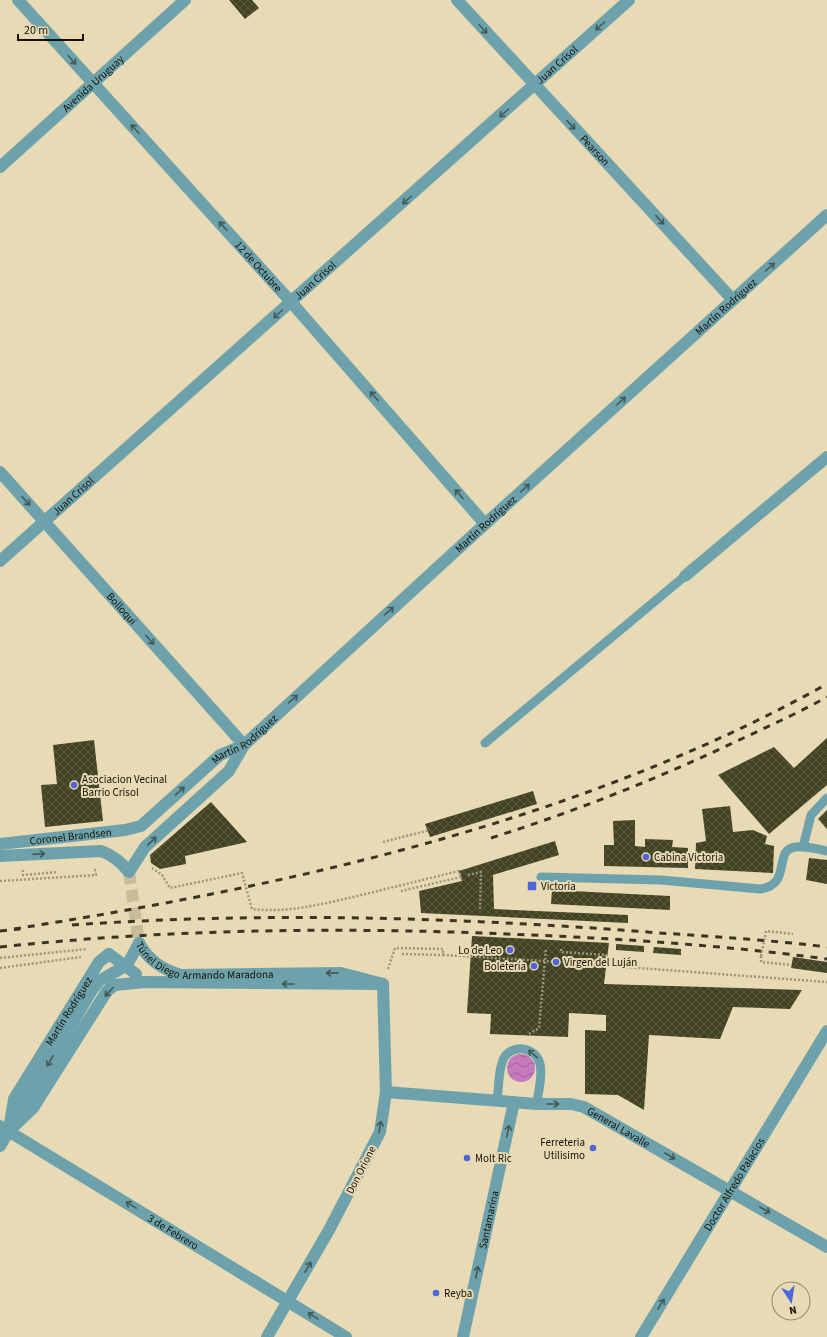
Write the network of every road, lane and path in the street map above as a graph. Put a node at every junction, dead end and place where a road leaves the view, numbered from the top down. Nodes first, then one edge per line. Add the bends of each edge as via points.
1 (18, 0) edge
2 (185, 0) edge
3 (457, 0) edge
4 (629, 0) edge
5 (93, 83) junction
6 (535, 85) junction
7 (0, 167) edge
8 (827, 215) edge
9 (733, 300) junction
10 (292, 302) junction
11 (827, 457) edge
12 (0, 472) edge
13 (45, 522) junction
14 (485, 524) junction
15 (0, 561) edge
16 (685, 576) joint
17 (485, 743) dead end
18 (244, 745) junction
19 (827, 798) edge
20 (140, 826) joint
21 (430, 830) dead end
22 (383, 842) dead end
23 (0, 844) edge
24 (803, 847) junction
25 (827, 851) edge
26 (0, 856) edge
27 (150, 866) dead end
28 (468, 875) dead end
29 (541, 877) dead end
30 (401, 891) dead end
31 (480, 908) dead end
32 (793, 934) dead end
33 (546, 948) dead end
34 (92, 949) dead end
35 (561, 949) dead end
36 (109, 954) junction
37 (402, 954) dead end
38 (443, 955) junction
39 (0, 958) edge
40 (545, 960) junction
41 (605, 965) junction
42 (792, 965) dead end
43 (0, 968) edge
44 (140, 978) junction
45 (827, 982) edge
46 (383, 984) junction
47 (827, 1031) edge
48 (525, 1049) junction
49 (386, 1092) junction
50 (497, 1100) junction
51 (514, 1102) junction
52 (537, 1104) junction
53 (4, 1129) edge
54 (0, 1146) edge
55 (731, 1190) junction
56 (827, 1247) edge
57 (289, 1301) junction
58 (267, 1337) edge
59 (346, 1337) edge
60 (463, 1337) edge
61 (641, 1337) edge

1 -> 5 street, 12 de Octubre
2 - 5 street, Avenida Uruguay
3 -> 6 street, Pearson
4 -> 6 street, Juan Crisol
5 - 7 street, Avenida Uruguay
10 -> 5 street, 12 de Octubre
6 -> 9 street, Pearson
6 -> 10 street, Juan Crisol
9 -> 8 street, Martín Rodríguez
14 -> 9 street, Martín Rodríguez
10 -> 13 street, Juan Crisol
14 -> 10 street, 12 de Octubre
11 - 16 street
12 -> 13 street, Bolloqui
13 - 15 street, Juan Crisol
13 -> 18 street, Bolloqui
18 -> 14 street, Martín Rodríguez
16 - 17 lane
20 -> 18 street, Martín Rodríguez via 220,755
26 -> 18 street via 101,851 120,861 129,872 145,847 229,771
19 - 24 lane via 811,815
20 - 23 street, Coronel Brandsen via 125,830
21 - 22 path
24 - 25 lane
24 - 29 lane via 785,852 778,880 766,888 661,880
27 - 30 path via 162,875 170,888 242,873 252,909 266,911 336,901 459,871 461,877
28 - 31 path via 481,872
32 - 42 path, bridge via 766,931 761,962
33 - 40 path
34 - 39 path
35 - 41 path via 560,952 606,955
36 - 43 path
36 - 44 street, bridge
36 - 53 street, Martín Rodríguez via 99,962 14,1098
37 - 38 path
38 - 40 path
38 - 46 path via 443,949 395,948
40 - 41 path
40 - 48 path via 539,1028 526,1036
41 - 45 path
46 -> 44 street, Martín Rodríguez
44 -> 53 street, Martín Rodríguez via 115,985 107,991 33,1108
46 - 49 street, Don Orione
46 -> 53 street, Túnel Diego Armando Maradona via 341,973 181,975 165,970 153,962 139,943 127,965 98,981
47 - 55 street, Doctor Alfredo Palacios
48 - 50 lane via 512,1051 503,1060
52 -> 48 lane via 541,1068 536,1056
49 - 50 street, General Lavalle
57 -> 49 street, Don Orione via 357,1179 380,1132
50 - 51 street, General Lavalle
51 - 52 street, General Lavalle
60 -> 51 street, Santamarina
52 -> 55 street, General Lavalle via 571,1104 584,1107
53 - 54 street, Martín Rodríguez
57 -> 53 street, 3 de Febrero
55 -> 56 street, General Lavalle
61 -> 55 street, Doctor Alfredo Palacios
57 - 58 street, Don Orione
59 -> 57 street, 3 de Febrero

